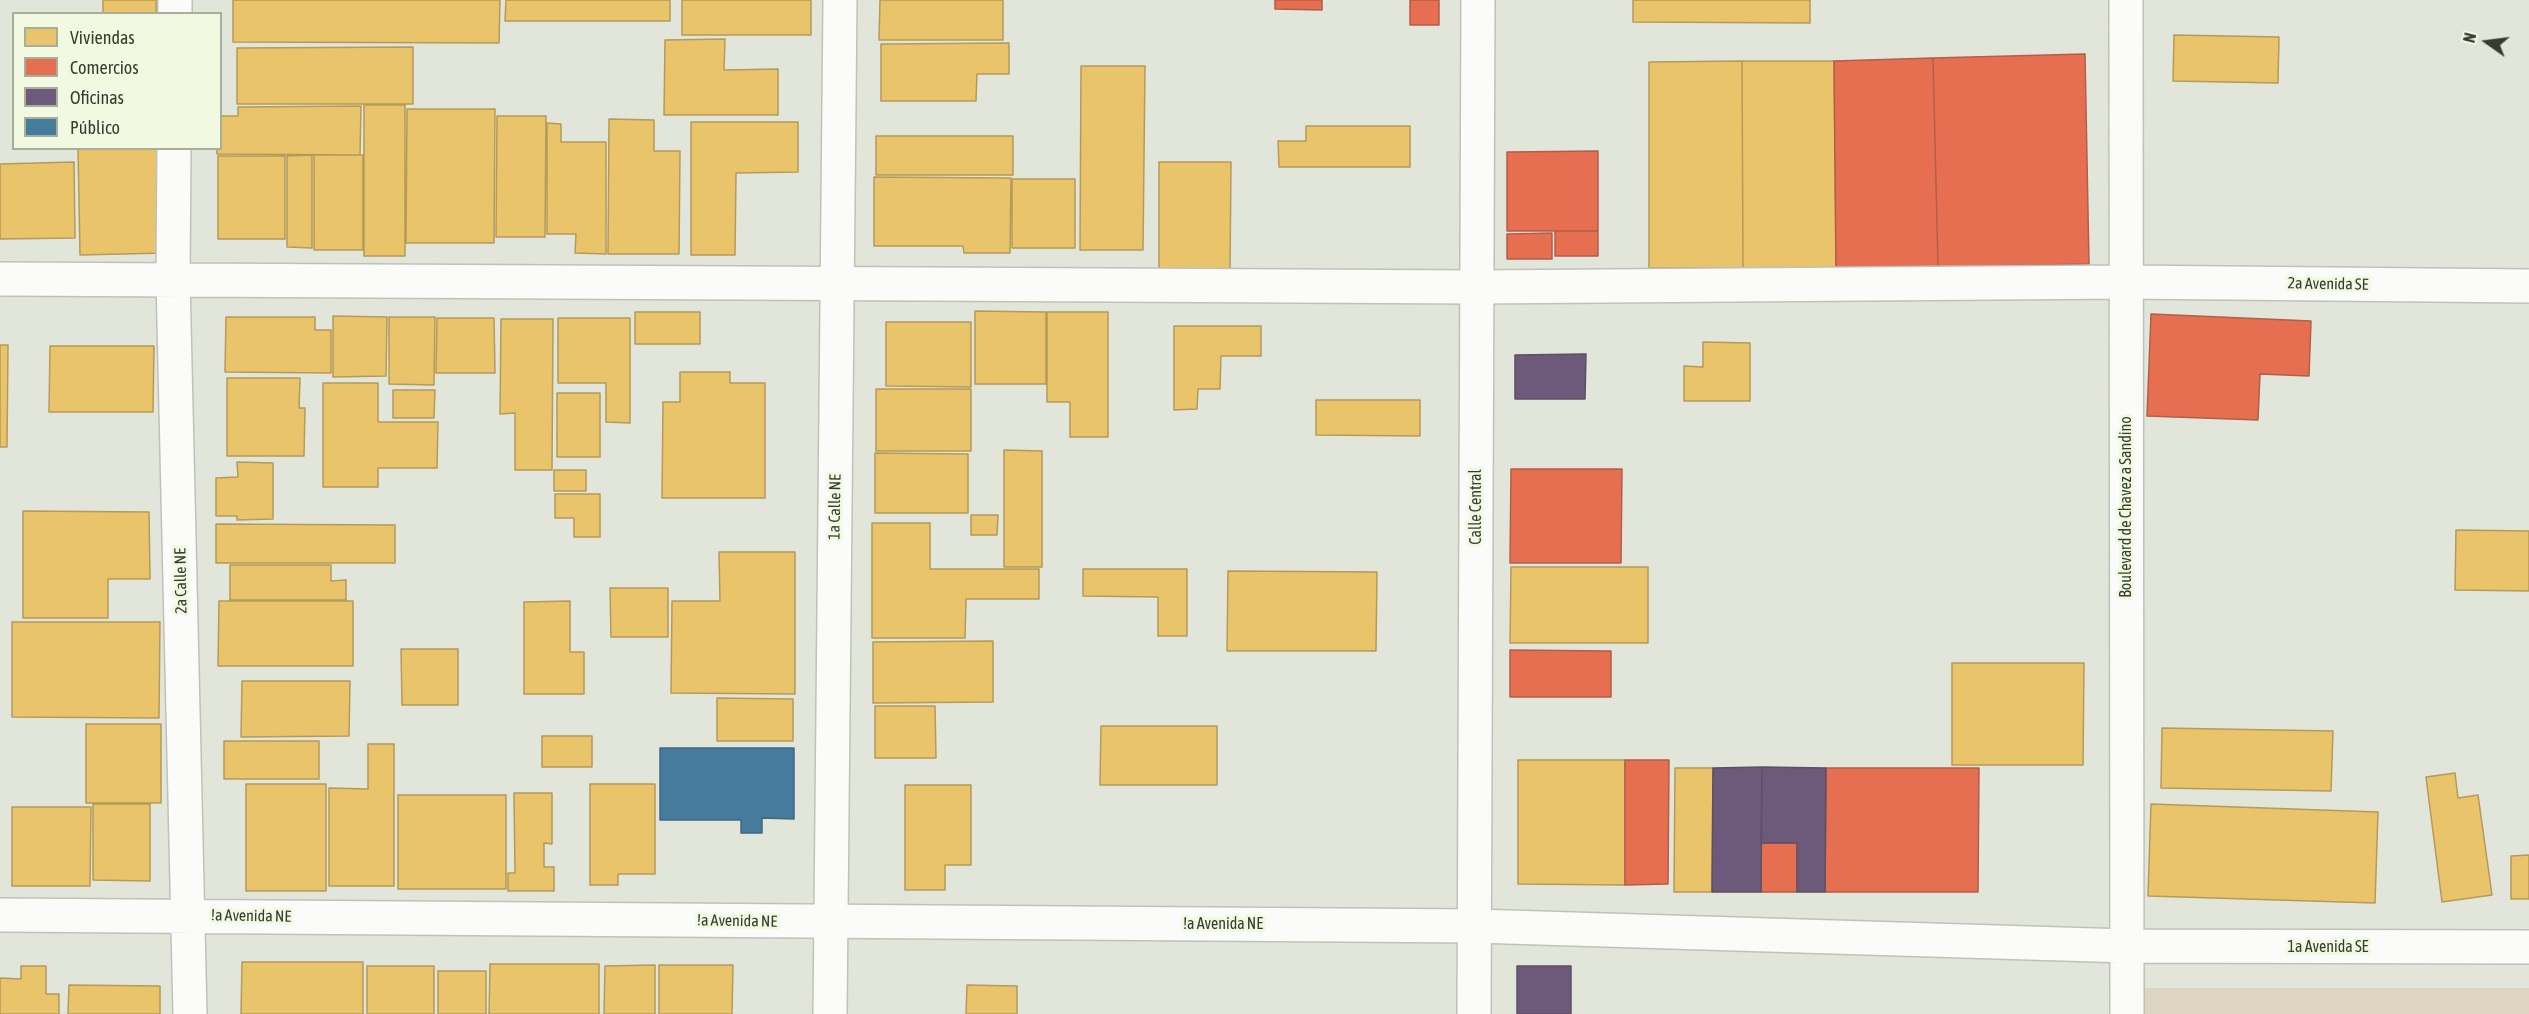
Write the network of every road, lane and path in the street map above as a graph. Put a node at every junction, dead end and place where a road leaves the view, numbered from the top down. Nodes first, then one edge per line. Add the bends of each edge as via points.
1 (840, 0) edge
2 (1478, 0) edge
3 (2126, 0) edge
4 (174, 150) edge
5 (0, 279) edge
6 (173, 279) junction
7 (837, 281) junction
8 (2126, 282) junction
9 (2529, 286) edge
10 (1477, 287) junction
11 (0, 915) edge
12 (189, 915) junction
13 (831, 921) junction
14 (1475, 926) junction
15 (2127, 946) junction
16 (2529, 947) edge
17 (190, 1014) edge
18 (831, 1014) edge
19 (1474, 1014) edge
20 (2127, 1014) edge

1 - 7 main road, 1a Calle NE
2 - 10 main road, Calle Central
3 - 8 main road, Boulevard de Chavez a Sandino
4 - 6 main road, 2a Calle NE
5 - 6 main road, 2a Avenida SE
6 - 7 main road, 2a Avenida SE
6 - 12 main road, 2a Calle NE
7 - 10 main road, 2a Avenida SE
7 - 13 main road, 1a Calle NE
8 - 9 main road, 2a Avenida SE
8 - 10 main road, 2a Avenida SE
8 - 15 main road, Boulevard de Chavez a Sandino
10 - 14 main road, Calle Central
11 - 12 main road, !a Avenida NE
12 - 13 main road, !a Avenida NE
12 - 17 main road, 2a Calle NE
13 - 14 main road, !a Avenida NE
13 - 18 main road, 1a Calle NE
14 - 15 main road, !a Avenida NE
14 - 19 main road, Calle Central
15 - 16 main road, 1a Avenida SE
15 - 20 main road, Boulevard de Chavez a Sandino

